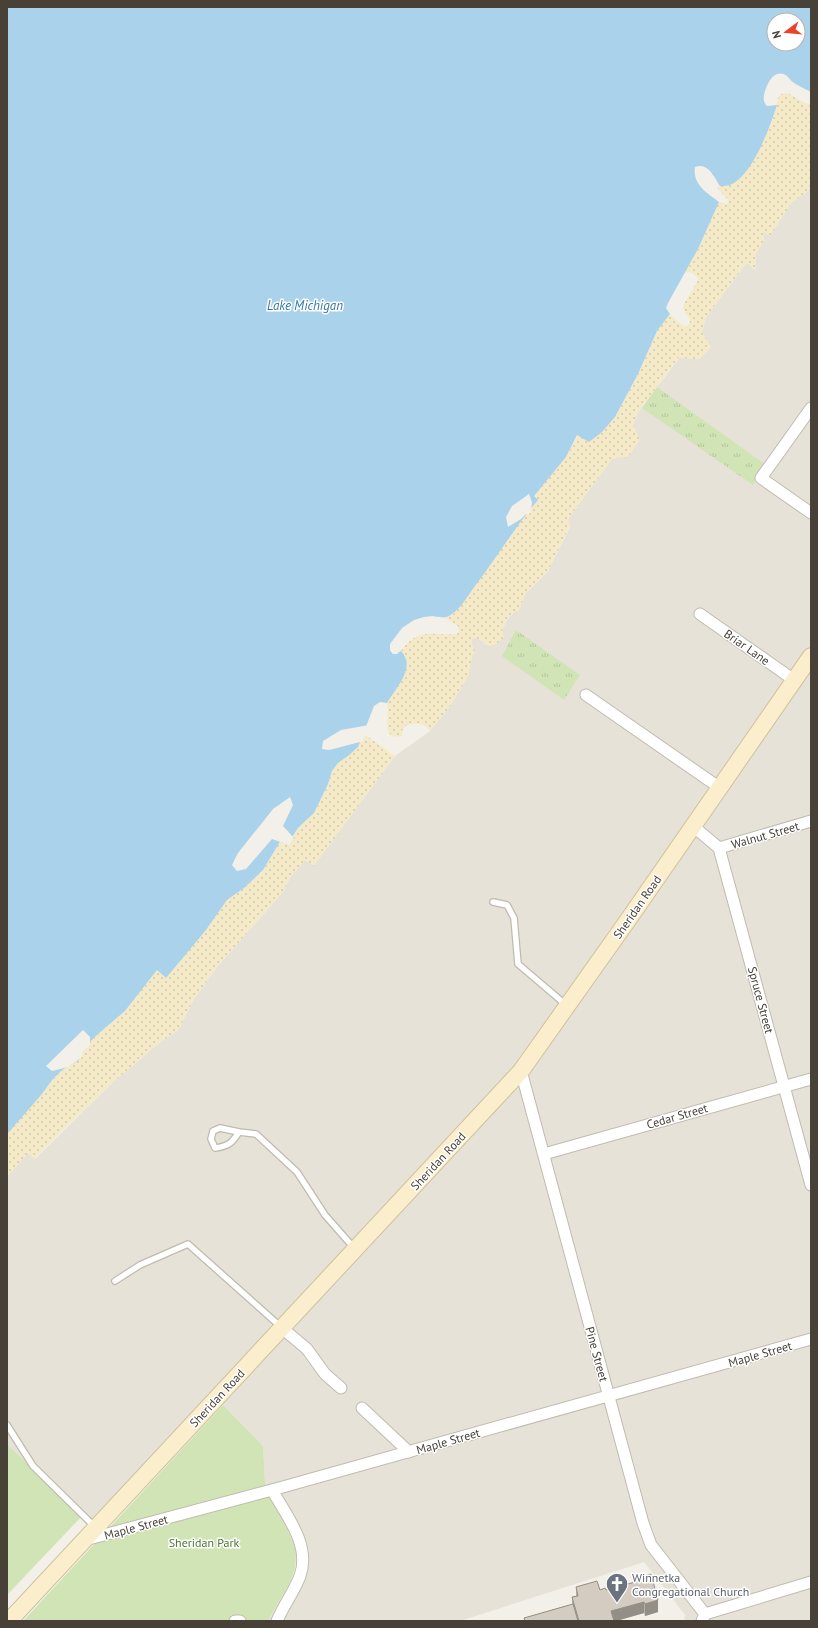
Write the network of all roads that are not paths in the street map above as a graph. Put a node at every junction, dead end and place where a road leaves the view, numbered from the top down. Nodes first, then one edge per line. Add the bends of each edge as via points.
1 (811, 408) edge
2 (811, 513) edge
3 (700, 614) dead end
4 (811, 656) edge
5 (794, 680) junction
6 (586, 695) dead end
7 (720, 788) junction
8 (811, 822) edge
9 (693, 826) junction
10 (719, 848) junction
11 (493, 902) dead end
12 (567, 1006) junction
13 (521, 1071) junction
14 (811, 1079) edge
15 (785, 1086) junction
16 (240, 1132) junction
17 (544, 1154) junction
18 (811, 1185) edge
19 (355, 1249) junction
20 (115, 1281) dead end
21 (282, 1328) junction
22 (811, 1339) edge
23 (341, 1388) dead end
24 (608, 1396) junction
25 (362, 1408) dead end
26 (7, 1425) edge
27 (409, 1452) junction
28 (272, 1490) junction
29 (96, 1528) junction
30 (84, 1540) junction
31 (811, 1582) edge
32 (703, 1617) edge
33 (9, 1621) edge
34 (235, 1621) edge
35 (240, 1621) edge
36 (277, 1621) edge

1 - 2 street via 761,478
3 - 5 street, Briar Lane
4 - 5 street, Sheridan Road
5 - 7 street, Sheridan Road
6 - 7 street
7 - 9 street, Sheridan Road
8 - 10 street, Walnut Street
9 - 10 street
9 - 12 street, Sheridan Road
10 - 15 street, Spruce Street
11 - 12 lane via 507,905 514,918 518,964
12 - 13 street, Sheridan Road
13 - 17 street, Pine Street
13 - 19 street, Sheridan Road
14 - 15 street, Cedar Street
15 - 17 street, Cedar Street
15 - 18 street, Spruce Street
16 - 16 lane via 227,1146 215,1148 211,1139 214,1131 220,1128
16 - 19 lane via 256,1134 297,1172 325,1215
17 - 24 street, Pine Street
19 - 21 street, Sheridan Road
20 - 21 lane via 140,1264 188,1244
21 - 23 street via 307,1349 325,1374
21 - 29 street, Sheridan Road
22 - 24 street, Maple Street
24 - 27 street, Maple Street
24 - 32 street, Pine Street via 651,1545
25 - 27 street
26 - 29 lane via 33,1466
27 - 28 street, Maple Street
28 - 30 street, Maple Street
28 - 36 street via 298,1536 303,1564 300,1577
29 - 30 street, Sheridan Road
30 - 33 street, Sheridan Road
31 - 32 street
34 - 35 street

